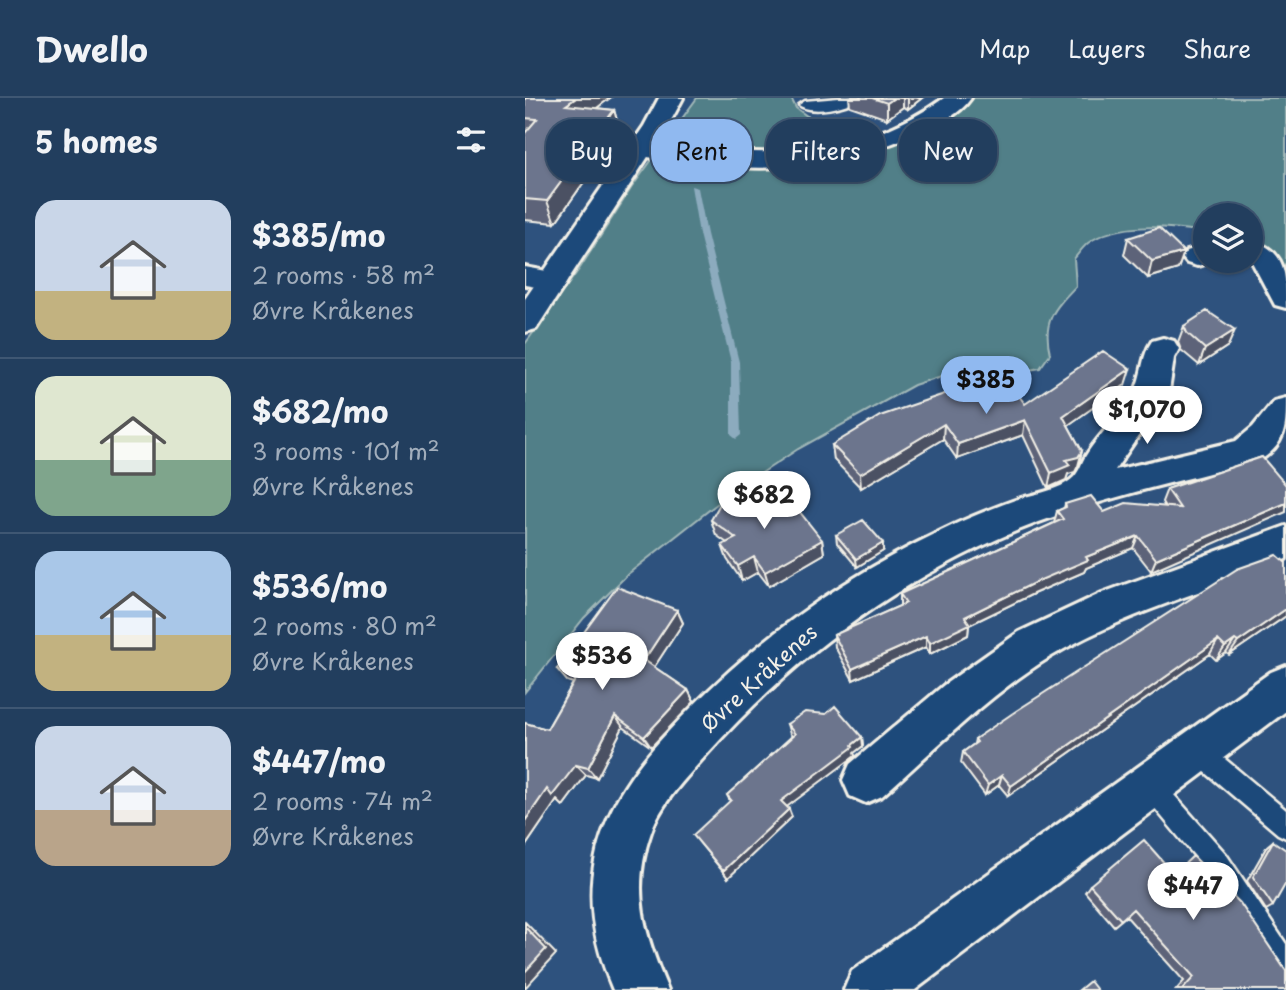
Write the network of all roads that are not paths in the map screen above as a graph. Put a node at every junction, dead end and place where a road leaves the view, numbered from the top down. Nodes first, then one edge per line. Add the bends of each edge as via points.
1 (671, 98) edge
2 (854, 98) edge
3 (960, 98) edge
4 (805, 105) dead end
5 (641, 149) junction
6 (1263, 255) edge
7 (539, 278) edge
8 (1286, 298) edge
9 (525, 322) edge
10 (1163, 349) dead end
11 (1286, 410) edge
12 (1075, 496) junction
13 (1286, 542) edge
14 (1286, 686) edge
15 (1199, 752) junction
16 (866, 780) dead end
17 (1151, 786) junction
18 (1286, 827) edge
19 (1286, 967) edge
20 (641, 990) edge
21 (871, 990) edge

1 - 5 street
2 - 4 lane via 825,106
3 - 5 street via 904,130 811,160 759,164
5 - 7 street
6 - 8 street
7 - 9 street
10 - 12 street via 1152,391 1088,486
11 - 12 street, Øvre Kråkenes via 1247,451
12 - 20 street, Øvre Kråkenes via 973,533 850,598 789,643 723,703 666,767 634,814 620,856 615,905 627,958
13 - 16 street via 1161,587 1052,635 978,685
14 - 15 street
15 - 17 street
15 - 18 lane
17 - 19 lane via 1217,863
17 - 21 street

